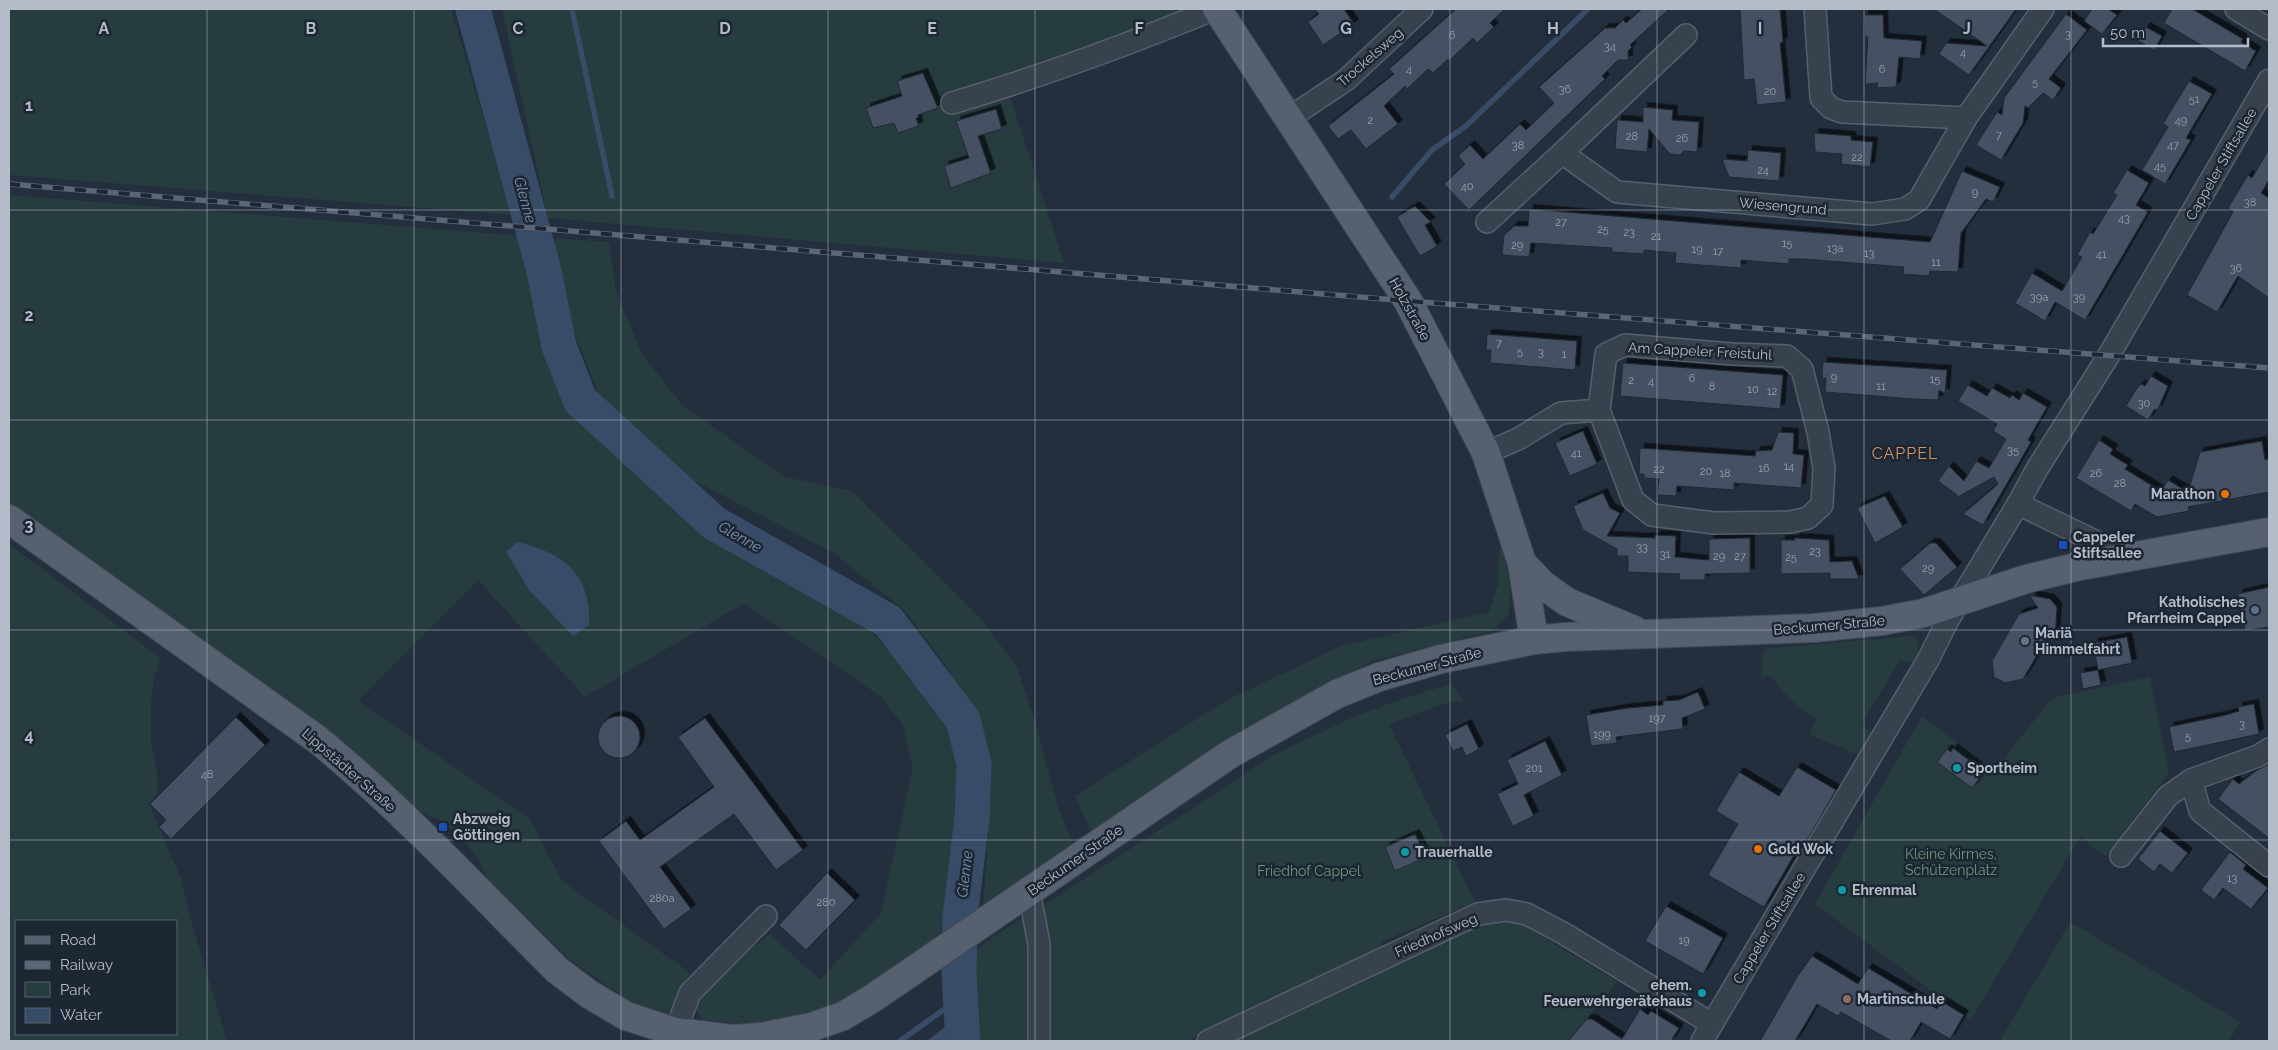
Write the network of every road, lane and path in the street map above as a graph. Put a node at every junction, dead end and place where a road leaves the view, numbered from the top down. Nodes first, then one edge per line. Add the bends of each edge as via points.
1 (1216, 9) edge
2 (1422, 9) edge
3 (1815, 9) edge
4 (2043, 9) edge
5 (2236, 9) edge
6 (2269, 29) edge
7 (1686, 35) dead end
8 (2269, 80) edge
9 (952, 103) dead end
10 (1289, 118) junction
11 (1966, 118) junction
12 (1562, 153) junction
13 (1487, 222) dead end
14 (1599, 410) junction
15 (1486, 453) junction
16 (2018, 504) junction
17 (9, 519) edge
18 (2269, 532) edge
19 (2128, 556) junction
20 (1522, 562) junction
21 (1960, 601) junction
22 (1640, 633) junction
23 (1534, 640) junction
24 (2269, 749) edge
25 (2191, 780) junction
26 (2121, 856) dead end
27 (2269, 866) edge
28 (1028, 892) junction
29 (766, 916) dead end
30 (1707, 1033) edge
31 (673, 1036) edge
32 (1039, 1041) edge
33 (1208, 1041) edge

1 - 9 street via 1040,77
1 - 10 main road, Holzstraße
2 - 10 street, Trockelsweg via 1346,80
3 - 11 street via 1821,98 1831,108 1842,112
4 - 11 street, Wiesengrund
5 - 6 street
7 - 12 street
8 - 16 street, Cappeler Stiftsallee
10 - 15 main road, Holzstraße via 1408,300
11 - 12 street, Wiesengrund via 1919,200 1905,209 1872,214 1617,192
12 - 13 street
14 - 14 street, Am Cappeler Freistuhl via 1606,354 1625,345 1787,356 1802,369 1818,432 1824,468 1822,505 1808,518 1790,522 1714,523 1652,515 1633,500
14 - 15 street via 1561,413 1518,439
15 - 20 main road, Holzstraße
16 - 19 street
16 - 21 street, Cappeler Stiftsallee
17 - 31 main road, Lippstädter Straße via 332,752 384,798 557,970 626,1016
18 - 19 main road, Beckumer Straße
19 - 21 main road, Beckumer Straße via 2026,579
20 - 22 main road via 1543,585 1567,602
20 - 23 main road, Holzstraße
21 - 22 main road, Beckumer Straße via 1924,613 1872,622 1804,628
21 - 30 street, Cappeler Stiftsallee
22 - 23 main road, Beckumer Straße
23 - 28 main road, Beckumer Straße via 1434,661 1379,677 1337,694 1230,754
24 - 25 street
25 - 26 street via 2168,796
25 - 27 street via 2200,811
28 - 31 main road, Beckumer Straße via 843,1016 812,1027 761,1037
28 - 32 street via 1038,944
29 - 31 street via 690,993
30 - 33 street, Friedhofsweg via 1563,932 1527,914 1506,910 1478,914

